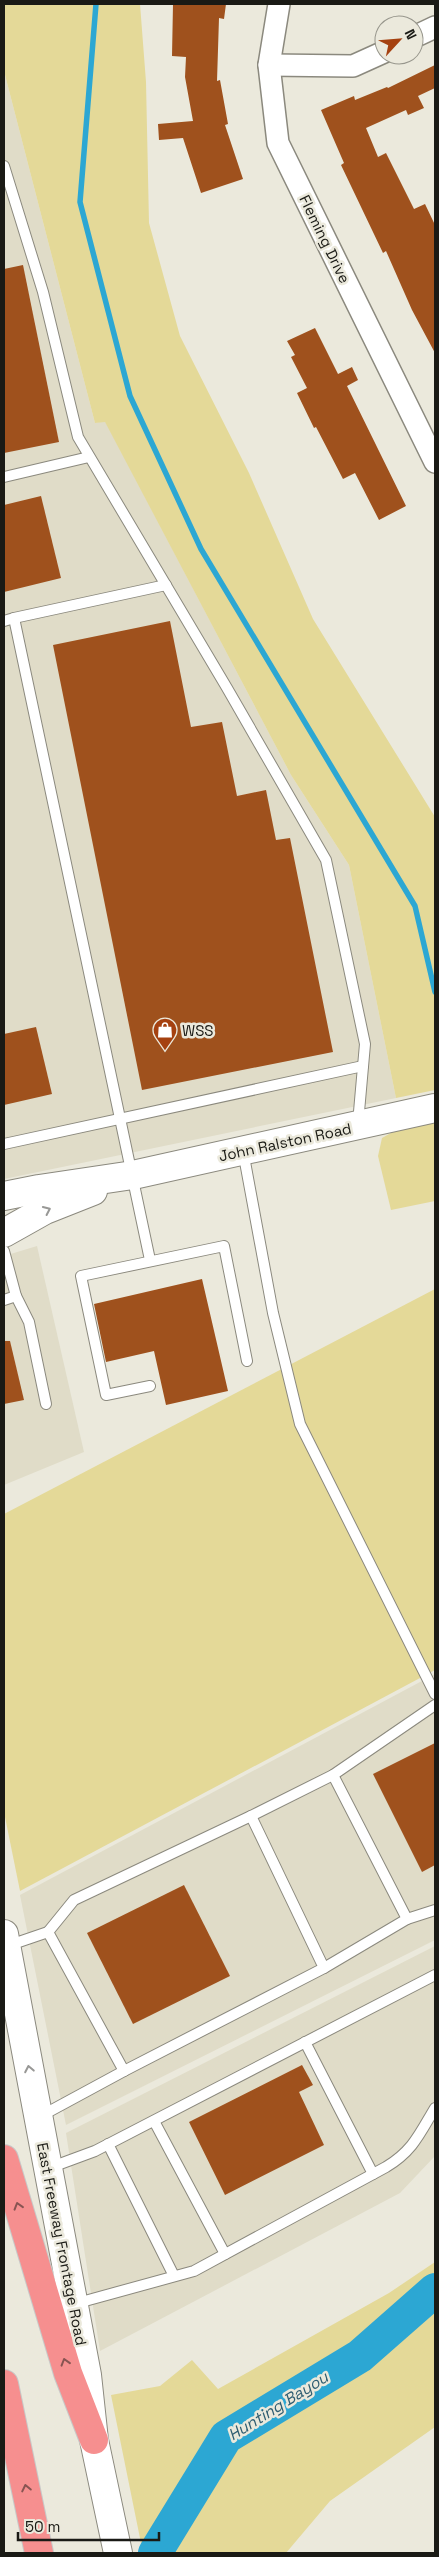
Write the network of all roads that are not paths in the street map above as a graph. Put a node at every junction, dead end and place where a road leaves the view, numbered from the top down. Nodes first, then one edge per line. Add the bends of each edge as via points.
1 (280, 4) edge
2 (374, 57) edge
3 (269, 65) junction
4 (4, 166) edge
5 (90, 457) junction
6 (435, 462) edge
7 (4, 477) edge
8 (166, 585) junction
9 (9, 620) edge
10 (363, 1066) junction
11 (435, 1108) edge
12 (120, 1119) junction
13 (357, 1126) junction
14 (4, 1144) edge
15 (243, 1151) junction
16 (134, 1175) junction
17 (4, 1196) edge
18 (4, 1233) edge
19 (4, 1251) edge
20 (150, 1260) junction
21 (16, 1296) junction
22 (4, 1300) edge
23 (247, 1361) dead end
24 (150, 1386) dead end
25 (46, 1404) dead end
26 (435, 1694) edge
27 (435, 1705) edge
28 (333, 1775) junction
29 (251, 1816) junction
30 (435, 1910) edge
31 (407, 1919) junction
32 (48, 1932) junction
33 (5, 1940) edge
34 (324, 1968) junction
35 (435, 1975) edge
36 (305, 2042) junction
37 (124, 2071) junction
38 (435, 2108) edge
39 (39, 2117) junction
40 (154, 2121) junction
41 (108, 2144) junction
42 (4, 2158) edge
43 (48, 2169) junction
44 (373, 2174) junction
45 (225, 2254) junction
46 (174, 2276) junction
47 (74, 2304) junction
48 (4, 2384) edge
49 (94, 2440) junction
50 (39, 2553) edge
51 (118, 2553) edge

1 - 3 street, Fleming Drive
2 - 3 street via 353,66
3 - 6 street, Fleming Drive via 278,143
4 - 5 lane via 43,292 78,437
5 - 7 lane
5 - 8 lane
8 - 9 lane
8 - 10 lane via 326,860 365,1044
9 - 12 lane
10 - 12 lane
10 - 13 lane
11 - 13 main road, John Ralston Road
12 - 14 lane
12 - 16 lane
13 - 15 main road, John Ralston Road
15 - 16 main road, John Ralston Road
15 - 26 lane via 273,1313 300,1424
16 - 17 main road, John Ralston Road
18 -> 16 main road, John Ralston Road via 45,1210
16 - 20 lane
19 - 21 lane
20 - 23 lane via 224,1246
20 - 24 lane via 81,1276 106,1395
21 - 22 lane
21 - 25 lane via 29,1322
27 - 28 lane
28 - 29 lane
28 - 31 lane
29 - 32 lane via 74,1900
29 - 34 lane
30 - 31 lane
31 - 34 lane
32 - 33 lane
32 - 37 lane
39 -> 33 main road, East Freeway Frontage Road
34 - 37 lane
35 - 36 lane
36 - 40 lane
36 - 44 lane
37 - 39 lane
38 - 44 lane via 407,2153
39 - 43 main road, East Freeway Frontage Road
40 - 41 lane
40 - 45 lane
41 - 43 lane
41 - 46 lane
49 -> 42 highway via 68,2373
43 - 47 main road, East Freeway Frontage Road
44 - 45 lane
45 - 46 lane via 194,2271
46 - 47 lane
47 - 49 main road, East Freeway Frontage Road via 87,2375
50 -> 48 highway
49 - 51 main road, East Freeway Frontage Road

